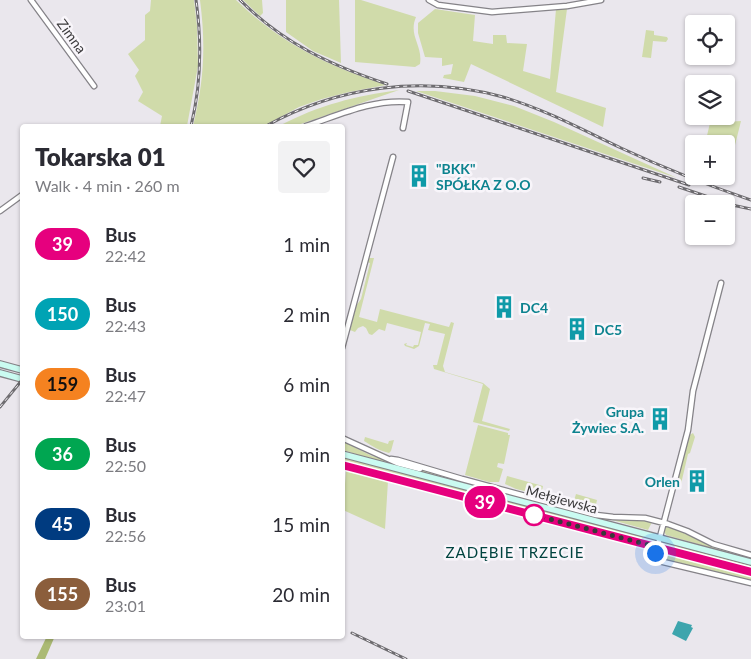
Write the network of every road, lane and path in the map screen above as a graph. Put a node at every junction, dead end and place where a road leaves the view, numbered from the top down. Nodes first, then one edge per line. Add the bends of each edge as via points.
1 (31, 0) edge
2 (429, 0) edge
3 (601, 0) edge
4 (94, 86) dead end
5 (312, 124) edge
6 (403, 128) dead end
7 (393, 157) dead end
8 (20, 196) edge
9 (0, 211) edge
10 (721, 283) dead end
11 (345, 337) edge
12 (0, 364) edge
13 (20, 369) edge
14 (0, 373) edge
15 (20, 378) edge
16 (345, 439) edge
17 (345, 455) edge
18 (345, 466) edge
19 (663, 522) junction
20 (659, 538) junction
21 (657, 547) junction
22 (751, 555) edge
23 (751, 562) edge
24 (751, 572) edge
25 (751, 583) edge

1 - 4 street, Zimna
2 - 3 street via 438,5 492,12
5 - 6 street via 370,105 394,101 408,102
7 - 11 street
8 - 9 street
10 - 19 street via 693,391 688,430
12 - 13 main road
14 - 15 main road
16 - 19 street, Mełgiewska via 391,459 601,516
17 - 20 main road, Mełgiewska
18 - 21 main road, Mełgiewska
19 - 20 street
19 - 22 street, Mełgiewska via 713,544
20 - 21 street
20 - 23 main road, Mełgiewska
21 - 24 main road, Mełgiewska
21 - 25 street via 655,556 658,561

